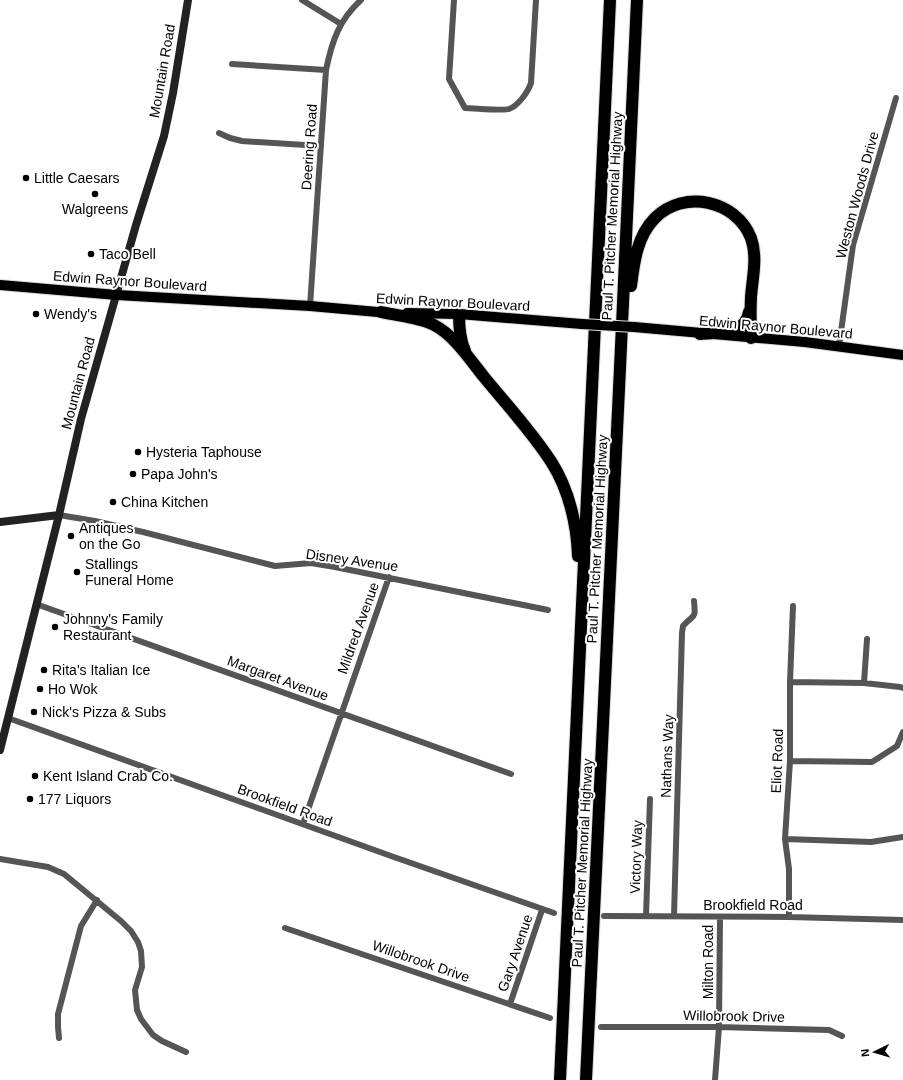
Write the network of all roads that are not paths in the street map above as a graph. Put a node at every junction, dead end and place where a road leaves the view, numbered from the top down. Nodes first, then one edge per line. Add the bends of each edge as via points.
1 (188, 0) edge
2 (302, 0) edge
3 (361, 0) edge
4 (454, 0) edge
5 (536, 0) edge
6 (610, 0) edge
7 (637, 0) edge
8 (341, 24) junction
9 (232, 64) dead end
10 (326, 70) junction
11 (896, 98) dead end
12 (219, 133) dead end
13 (321, 146) junction
14 (0, 285) edge
15 (116, 295) junction
16 (751, 299) junction
17 (310, 306) junction
18 (381, 312) junction
19 (459, 314) junction
20 (700, 334) junction
21 (751, 338) junction
22 (838, 346) junction
23 (903, 355) edge
24 (467, 356) junction
25 (620, 368) junction
26 (59, 515) junction
27 (0, 522) edge
28 (389, 577) junction
29 (694, 601) dead end
30 (36, 604) junction
31 (793, 606) dead end
32 (548, 610) dead end
33 (867, 638) dead end
34 (790, 682) junction
35 (864, 683) junction
36 (903, 688) edge
37 (341, 713) junction
38 (8, 718) junction
39 (903, 732) edge
40 (0, 750) edge
41 (790, 762) junction
42 (512, 774) dead end
43 (574, 777) junction
44 (650, 799) dead end
45 (303, 824) junction
46 (903, 837) edge
47 (785, 839) junction
48 (0, 860) edge
49 (97, 900) junction
50 (542, 910) junction
51 (554, 913) dead end
52 (604, 916) dead end
53 (646, 916) junction
54 (674, 916) junction
55 (720, 917) junction
56 (789, 917) junction
57 (903, 920) edge
58 (285, 928) dead end
59 (510, 1004) junction
60 (550, 1018) dead end
61 (601, 1027) dead end
62 (719, 1027) junction
63 (842, 1036) dead end
64 (59, 1038) dead end
65 (186, 1052) dead end
66 (560, 1080) edge
67 (586, 1080) edge
68 (715, 1080) edge

1 - 15 main road, Mountain Road via 164,136
2 - 8 street
3 - 8 street, Deering Road
4 - 5 street via 449,79 465,108 508,110 517,104 529,87
6 - 43 highway, Paul T. Pitcher Memorial Highway
7 - 25 highway, Paul T. Pitcher Memorial Highway
8 - 10 street, Deering Road via 330,47
9 - 10 street
10 - 13 street, Deering Road
11 - 22 street, Weston Woods Drive via 853,245
12 - 13 street via 242,141
13 - 17 street, Deering Road
14 - 15 main road, Edwin Raynor Boulevard
15 - 17 main road, Edwin Raynor Boulevard
15 - 26 main road, Mountain Road via 81,419
16 - 20 highway via 748,318 739,329
16 - 21 highway
16 - 25 highway via 755,258 745,227 730,212 711,203 700,201 675,205 654,219 636,253
17 - 18 main road, Edwin Raynor Boulevard
18 - 19 main road, Edwin Raynor Boulevard
18 - 24 highway via 434,325 443,330
19 - 20 main road, Edwin Raynor Boulevard, bridge
19 - 24 highway via 461,337
20 - 21 main road, Edwin Raynor Boulevard
21 - 22 main road, Edwin Raynor Boulevard
22 - 23 main road, Edwin Raynor Boulevard
24 - 43 highway via 553,464 573,515 578,562
25 - 67 highway, Paul T. Pitcher Memorial Highway
26 - 27 main road
26 - 28 street, Disney Avenue via 143,532 275,566 311,563
26 - 30 main road, Mountain Road
28 - 32 street, Disney Avenue
28 - 37 street, Mildred Avenue
29 - 54 street, Nathans Way via 694,618 683,626 682,633
30 - 37 street, Margaret Avenue
30 - 38 main road, Mountain Road
31 - 34 street, Eliot Road
33 - 35 street
34 - 35 street
34 - 41 street, Eliot Road
35 - 36 street
37 - 42 street, Margaret Avenue
37 - 45 street, Mildred Avenue
38 - 40 main road, Mountain Road
38 - 45 street, Brookfield Road
39 - 41 street via 897,746 872,762
41 - 47 street, Eliot Road
43 - 66 highway, Paul T. Pitcher Memorial Highway
44 - 53 street, Victory Way
45 - 50 street, Brookfield Road
46 - 47 street via 871,842
47 - 56 street, Eliot Road via 789,869
48 - 49 street via 48,867 64,874
49 - 64 street via 81,926 58,1014
49 - 65 street via 122,921 138,942 142,967 135,990 137,1010 141,1019 153,1035
50 - 51 street, Brookfield Road
50 - 59 street, Gary Avenue
52 - 53 street, Brookfield Road
53 - 54 street, Brookfield Road
54 - 55 street, Brookfield Road
55 - 56 street, Brookfield Road
55 - 62 street, Milton Road
56 - 57 street, Brookfield Road
58 - 59 street, Willobrook Drive
59 - 60 street, Willobrook Drive
61 - 62 street, Willobrook Drive
62 - 63 street, Willobrook Drive via 830,1030
62 - 68 street, Milton Road

